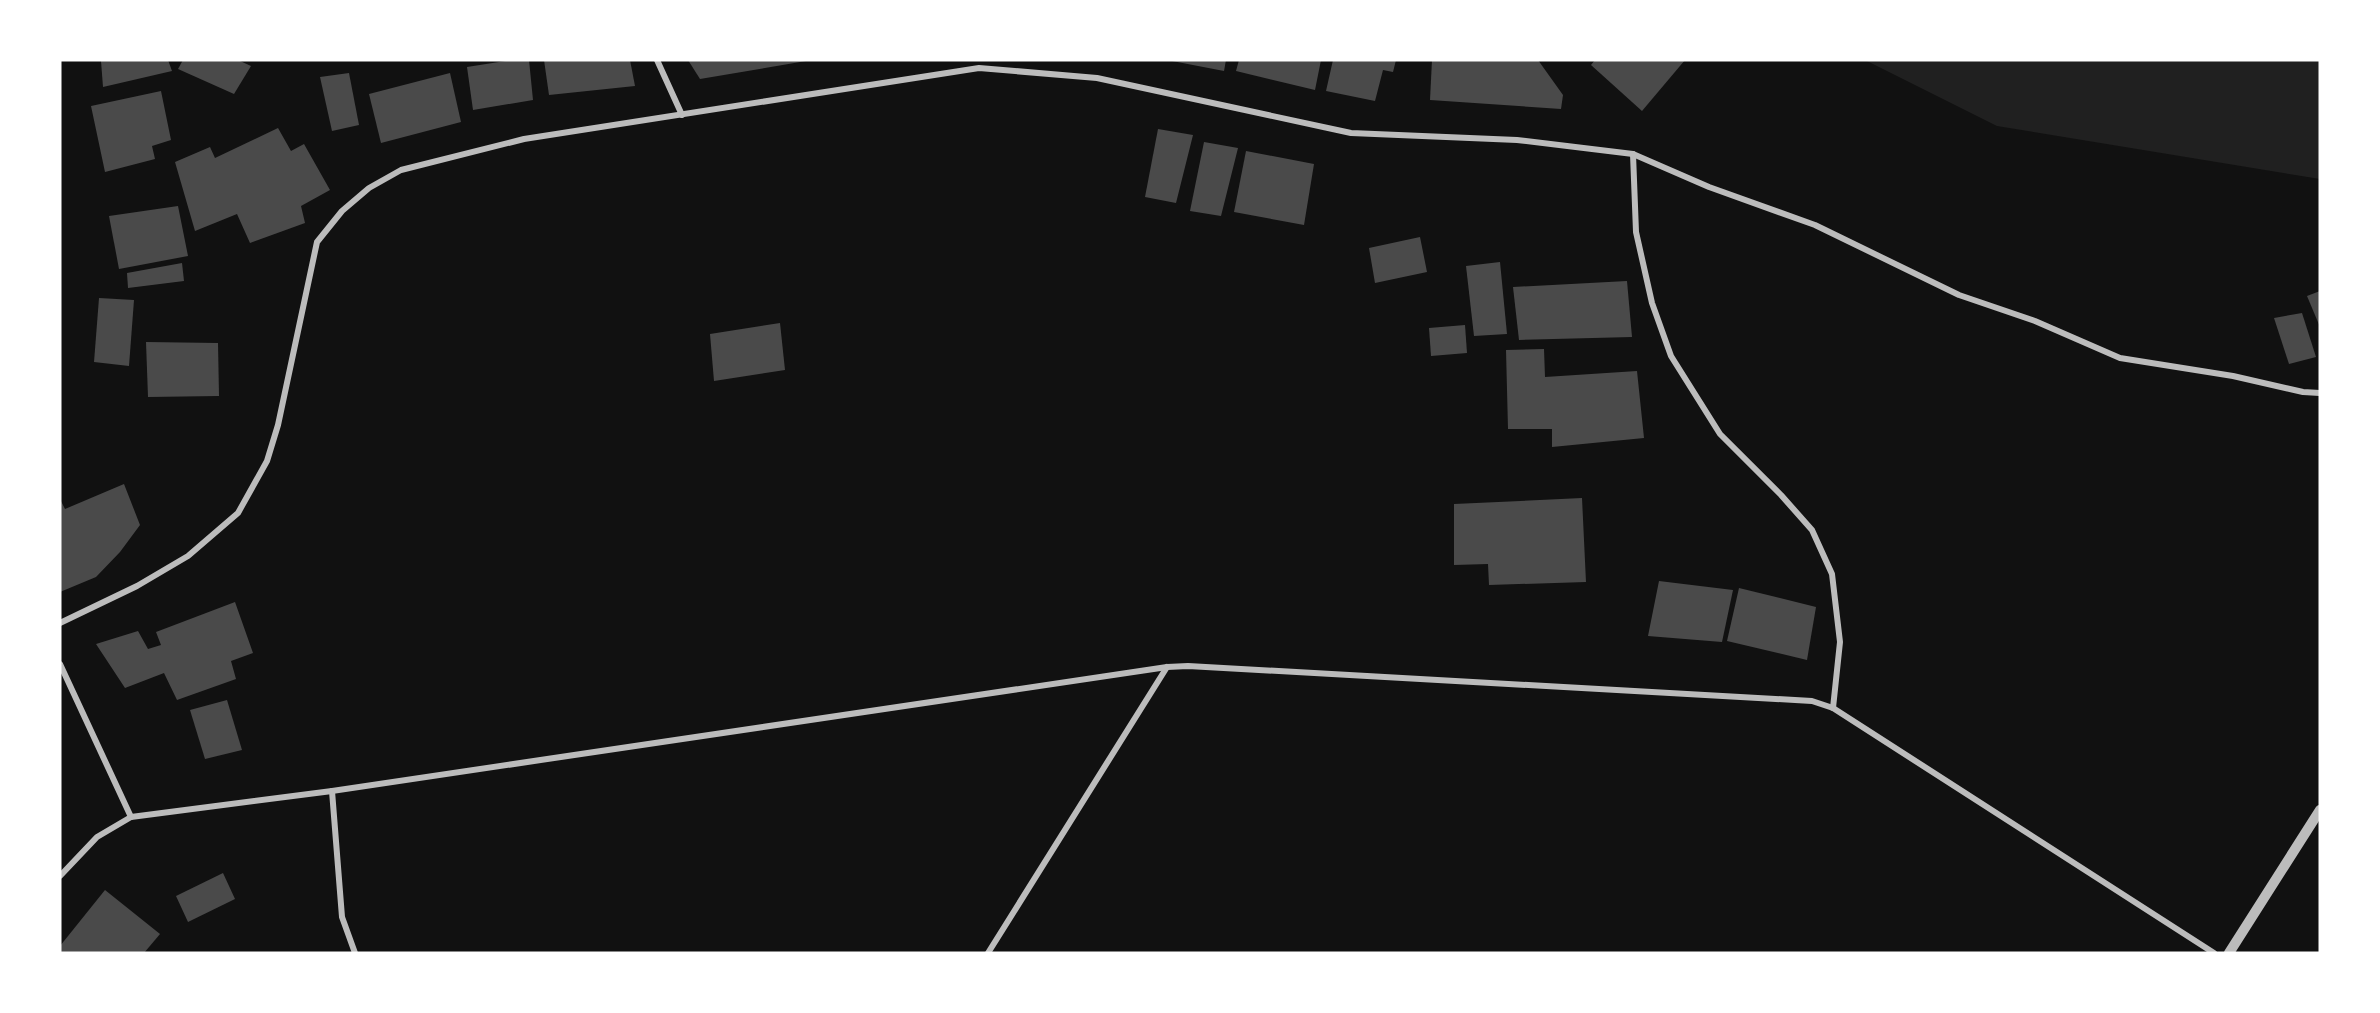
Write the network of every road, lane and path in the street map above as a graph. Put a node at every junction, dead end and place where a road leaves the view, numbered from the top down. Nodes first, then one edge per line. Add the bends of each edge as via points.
1 (657, 60) edge
2 (682, 116) junction
3 (1633, 154) junction
4 (2320, 393) edge
5 (60, 623) edge
6 (60, 664) edge
7 (1167, 667) junction
8 (1833, 708) junction
9 (333, 791) junction
10 (2320, 810) edge
11 (131, 817) junction
12 (60, 876) edge
13 (355, 953) edge
14 (988, 953) edge
15 (2214, 953) edge
16 (2229, 953) edge

1 - 2 street
2 - 3 street via 979,68 1097,78 1351,133 1517,140
2 - 5 street via 524,139 401,170 369,188 342,211 317,242 278,425 267,461 238,513 188,556
3 - 4 street via 1709,187 1815,225 1959,295 2035,321 2120,358
3 - 8 street via 1636,232 1652,303 1671,356 1720,434 1812,530 1832,574 1840,642
6 - 11 street
7 - 8 street via 1812,701
7 - 9 street
7 - 14 street
8 - 15 street
9 - 11 street
9 - 13 street via 342,917
10 - 16 street
11 - 12 street via 97,837

